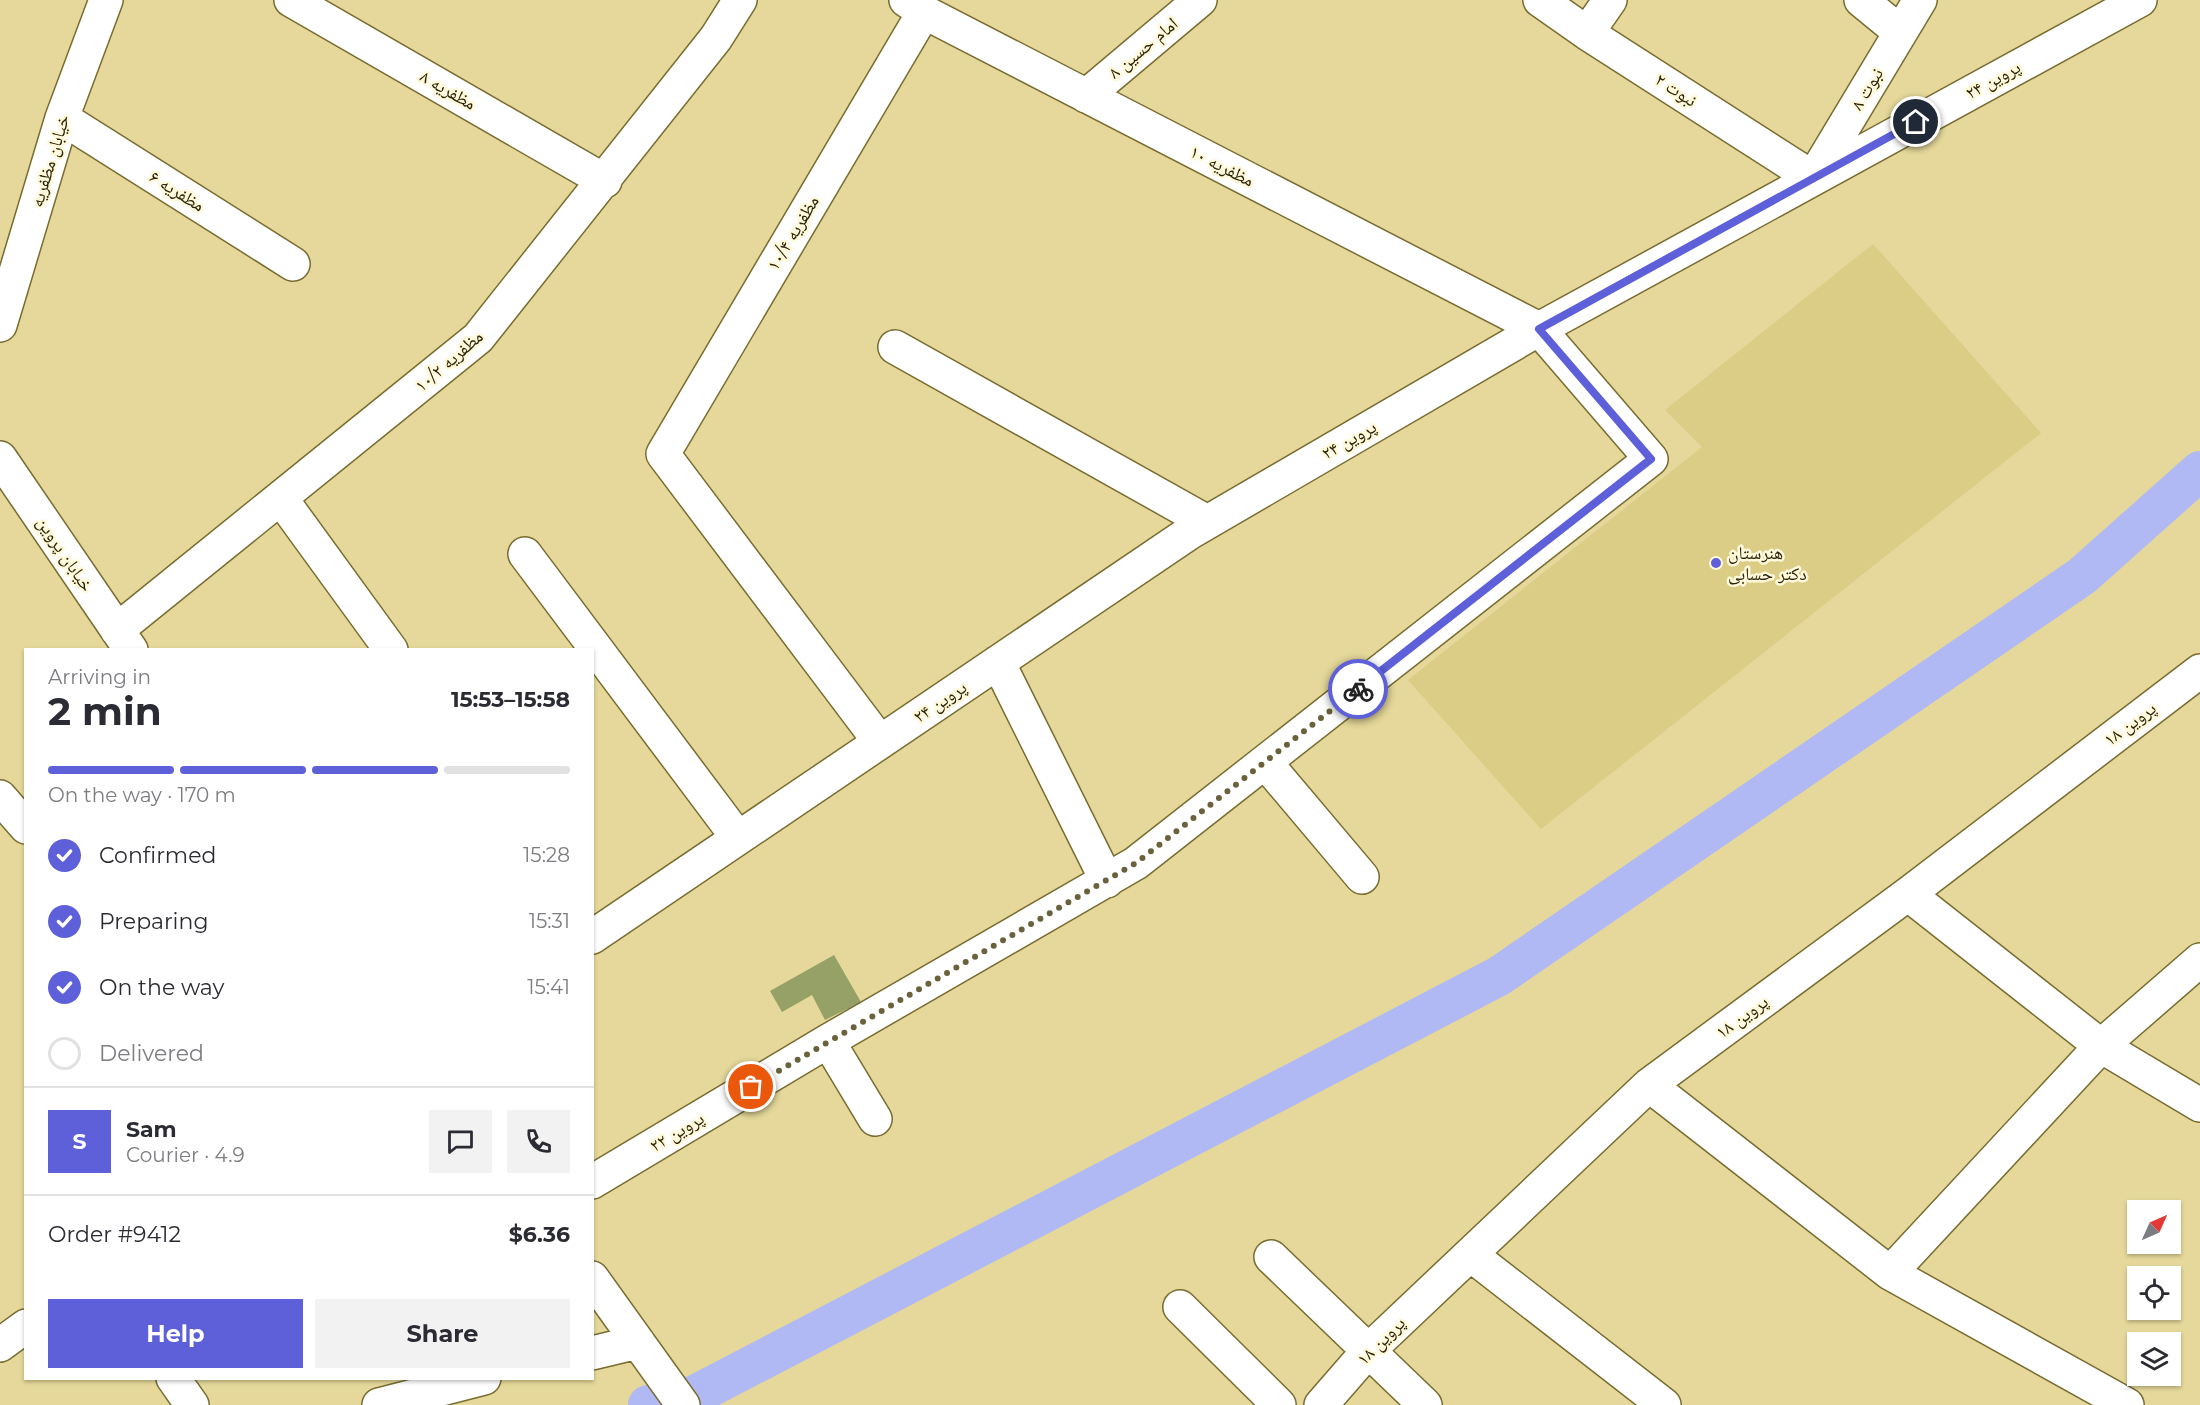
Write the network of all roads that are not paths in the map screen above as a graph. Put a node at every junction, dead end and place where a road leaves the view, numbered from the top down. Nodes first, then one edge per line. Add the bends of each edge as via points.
1 (291, 0) edge
2 (740, 0) edge
3 (1200, 0) edge
4 (1540, 0) edge
5 (1610, 0) edge
6 (1861, 0) edge
7 (1920, 0) edge
8 (2140, 0) edge
9 (104, 1) edge
10 (915, 6) edge
11 (1900, 32) junction
12 (1587, 33) junction
13 (1086, 96) junction
14 (62, 118) junction
15 (1813, 178) junction
16 (605, 181) junction
17 (293, 264) dead end
18 (0, 325) edge
19 (1539, 329) junction
20 (895, 347) dead end
21 (0, 459) edge
22 (282, 500) junction
23 (1208, 522) junction
24 (525, 554) dead end
25 (124, 640) edge
26 (390, 648) edge
27 (998, 662) junction
28 (2200, 671) edge
29 (880, 742) junction
30 (1265, 762) junction
31 (0, 797) edge
32 (24, 825) edge
33 (738, 838) junction
34 (1362, 877) dead end
35 (1107, 881) junction
36 (1908, 894) junction
37 (595, 932) edge
38 (2200, 960) edge
39 (828, 1041) junction
40 (2101, 1046) junction
41 (1649, 1085) junction
42 (2200, 1106) edge
43 (875, 1119) dead end
44 (594, 1181) edge
45 (1471, 1254) junction
46 (1271, 1257) dead end
47 (1890, 1273) junction
48 (594, 1281) edge
49 (1180, 1307) dead end
50 (24, 1327) edge
51 (638, 1342) junction
52 (0, 1345) edge
53 (1368, 1351) junction
54 (594, 1353) edge
55 (174, 1380) edge
56 (467, 1380) edge
57 (407, 1387) edge
58 (192, 1405) edge
59 (379, 1405) edge
60 (683, 1405) edge
61 (1279, 1405) edge
62 (1322, 1405) edge
63 (1425, 1405) edge
64 (1664, 1405) edge
65 (2127, 1405) edge

1 - 16 street, مظفریه ۸
2 - 16 street, مظفریه ۱۰/۲ via 716,38
3 - 13 street, امام حسین ۸
4 - 12 street, نبوت ۲
5 - 12 street
6 - 11 street
7 - 11 street, نبوت ۸
8 - 15 street, پروین ۲۴
9 - 14 street, خیابان مظفریه
10 - 13 street, مظفریه ۱۰
10 - 29 street, مظفریه ۱۰/۴ via 663,454
11 - 15 street, نبوت ۸
12 - 15 street, نبوت ۲
13 - 19 street, مظفریه ۱۰
14 - 17 street, مظفریه ۶
14 - 18 street, خیابان مظفریه
15 - 19 street, پروین ۲۴
16 - 22 street, مظفریه ۱۰/۲ via 478,338
19 - 23 street, پروین ۲۴
19 - 30 street, پروین ۲۲ via 1651,459
20 - 23 street
21 - 25 street, خیابان پروین
22 - 25 street, مظفریه ۱۰/۲
22 - 26 street
23 - 27 street, پروین ۲۴
24 - 33 street
27 - 29 street, پروین ۲۴
27 - 35 street
28 - 36 street, پروین ۱۸
29 - 33 street, پروین ۲۴
30 - 34 street
30 - 35 street, پروین ۲۲ via 1136,863
31 - 32 street
33 - 37 street, پروین ۲۴
35 - 39 street, پروین ۲۲
36 - 40 street
36 - 41 street, پروین ۱۸
38 - 40 street
39 - 43 street
39 - 44 street, پروین ۲۲
40 - 42 street
40 - 47 street
41 - 45 street, پروین ۱۸
41 - 47 street
45 - 53 street, پروین ۱۸
45 - 64 street
46 - 53 street
47 - 65 street
48 - 51 street
49 - 61 street
50 - 52 street
51 - 54 street
51 - 60 street
53 - 62 street, پروین ۱۸
53 - 63 street
55 - 58 street
56 - 57 street
57 - 59 street

